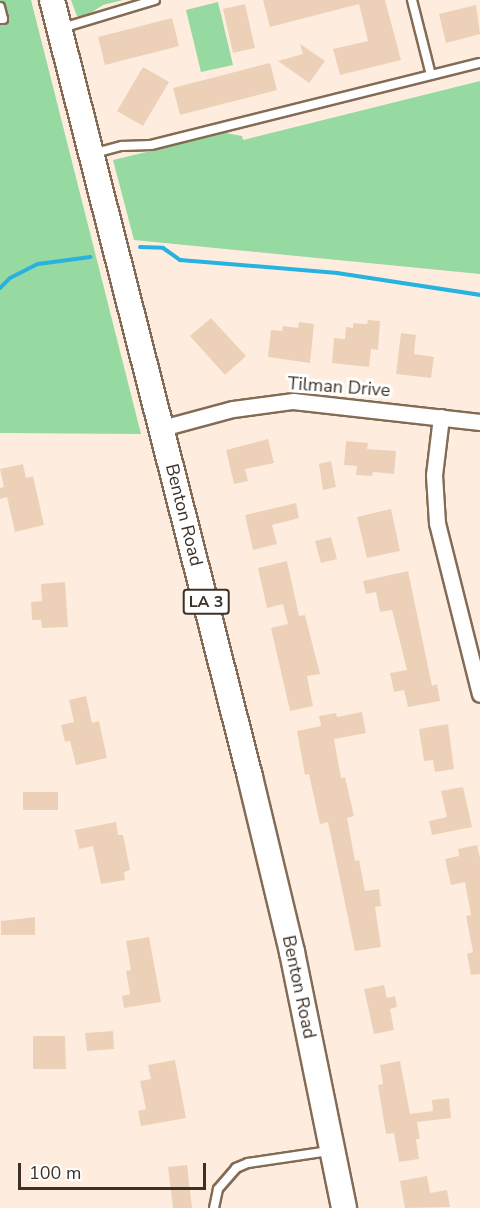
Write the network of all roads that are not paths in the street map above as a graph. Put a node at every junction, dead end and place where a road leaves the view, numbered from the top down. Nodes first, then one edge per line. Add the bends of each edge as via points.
1 (52, 0) edge
2 (155, 0) edge
3 (412, 0) edge
4 (0, 7) edge
5 (0, 19) edge
6 (59, 28) junction
7 (480, 63) edge
8 (431, 75) junction
9 (91, 154) junction
10 (441, 417) junction
11 (480, 422) edge
12 (162, 428) junction
13 (480, 694) edge
14 (332, 1151) junction
15 (214, 1208) edge
16 (344, 1208) edge

1 - 6 main road, Benton Road / LA 3
2 - 6 lane
3 - 8 lane
4 - 5 lane
6 - 9 main road, Benton Road / LA 3
7 - 8 lane
8 - 9 lane via 151,145 122,146
9 - 12 main road, Benton Road / LA 3
10 - 11 street, Tilman Drive
10 - 12 street, Tilman Drive via 293,401 233,409
10 - 13 street via 434,475 437,523
12 - 14 main road, Benton Road / LA 3 via 292,952
14 - 15 lane via 236,1168 218,1189
14 - 16 main road, Benton Road / LA 3

